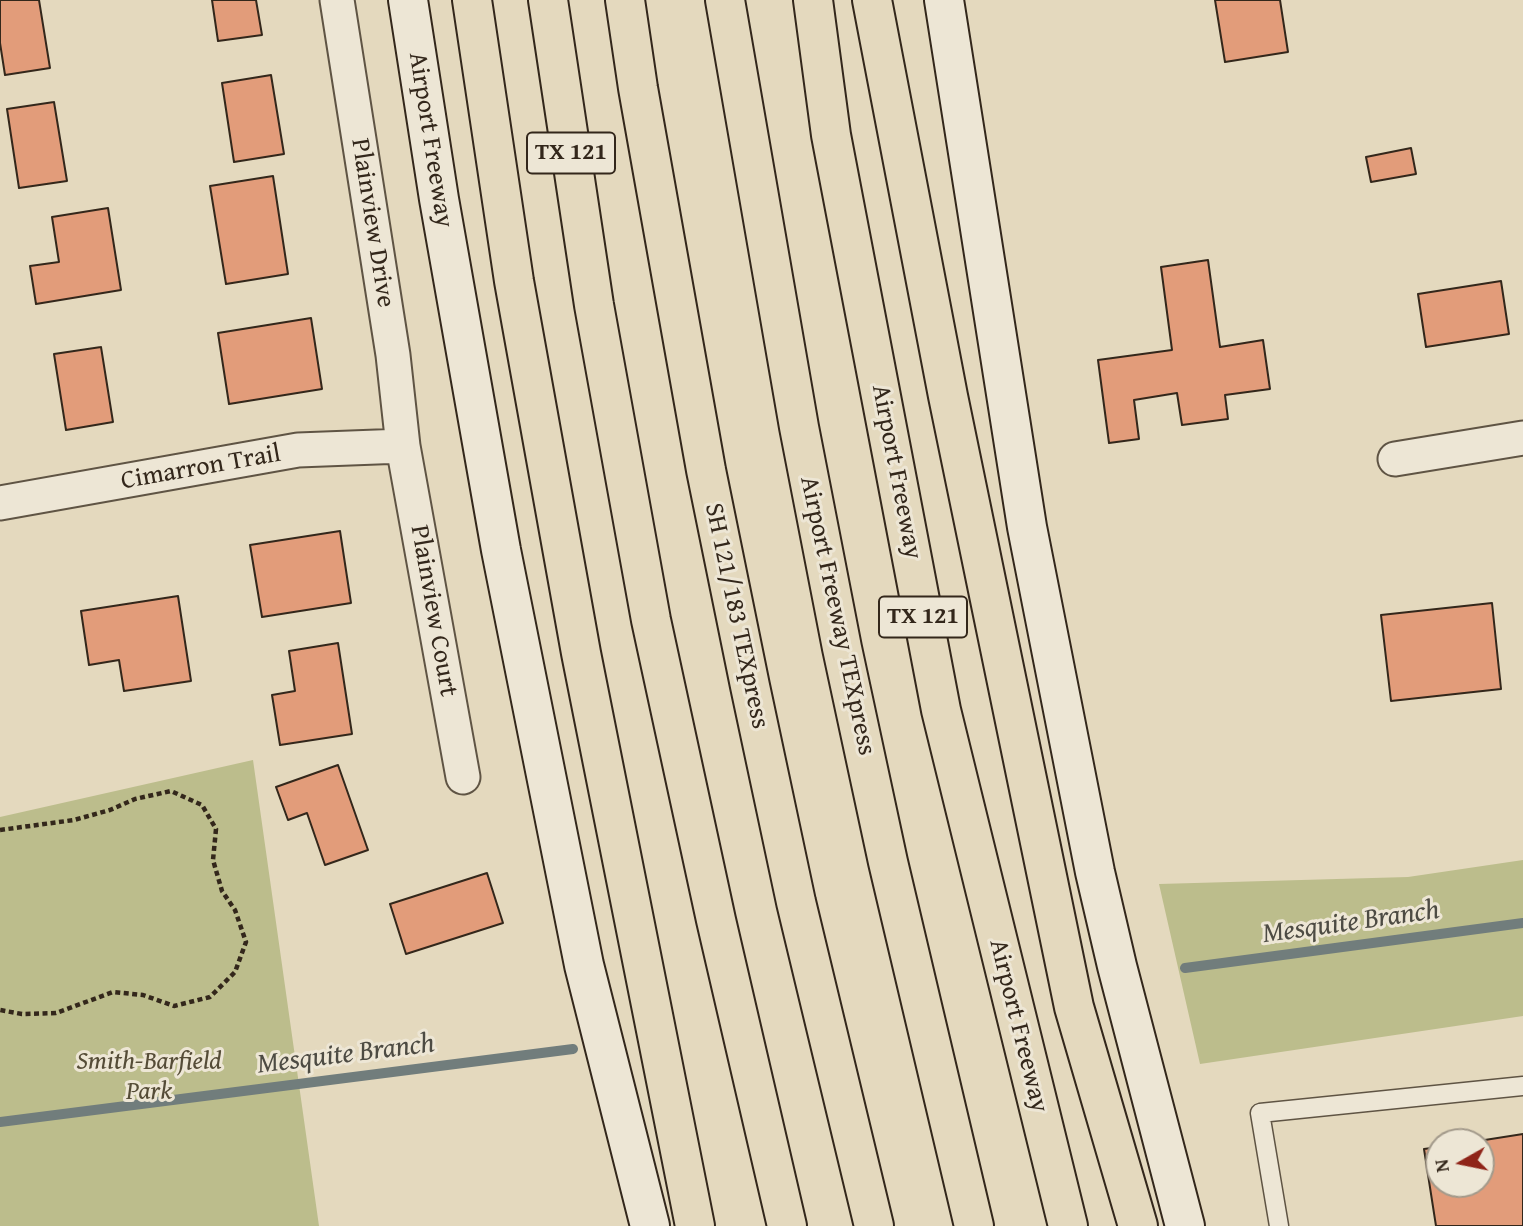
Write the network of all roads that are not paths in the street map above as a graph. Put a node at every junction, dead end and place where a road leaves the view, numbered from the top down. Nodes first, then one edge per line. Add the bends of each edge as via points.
1 (337, 0) edge
2 (408, 0) edge
3 (472, 0) edge
4 (548, 0) edge
5 (625, 0) edge
6 (725, 0) edge
7 (813, 0) edge
8 (872, 0) edge
9 (944, 0) edge
10 (1523, 438) edge
11 (403, 446) junction
12 (1395, 459) dead end
13 (0, 503) edge
14 (463, 776) dead end
15 (1523, 1086) edge
16 (650, 1226) edge
17 (695, 1226) edge
18 (787, 1226) edge
19 (874, 1226) edge
20 (974, 1226) edge
21 (1068, 1226) edge
22 (1138, 1226) edge
23 (1185, 1226) edge
24 (1279, 1226) edge

1 - 11 street, Plainview Drive
2 - 16 main road, Airport Freeway via 509,590 584,965
3 - 17 highway via 513,281 581,653
4 - 18 highway, TX 121 via 594,305 651,620
5 - 19 highway, SH 121/183 TEXpress via 706,470 796,902
6 - 20 highway, Airport Freeway TEXpress via 842,648
7 - 21 highway, Airport Freeway / TX 121 via 831,135 941,710
8 - 22 highway via 1071,994
9 - 23 main road via 1027,527 1107,926
10 - 12 street
11 - 13 street, Cimarron Trail via 298,450
11 - 14 street, Plainview Court
15 - 24 lane via 1260,1113

